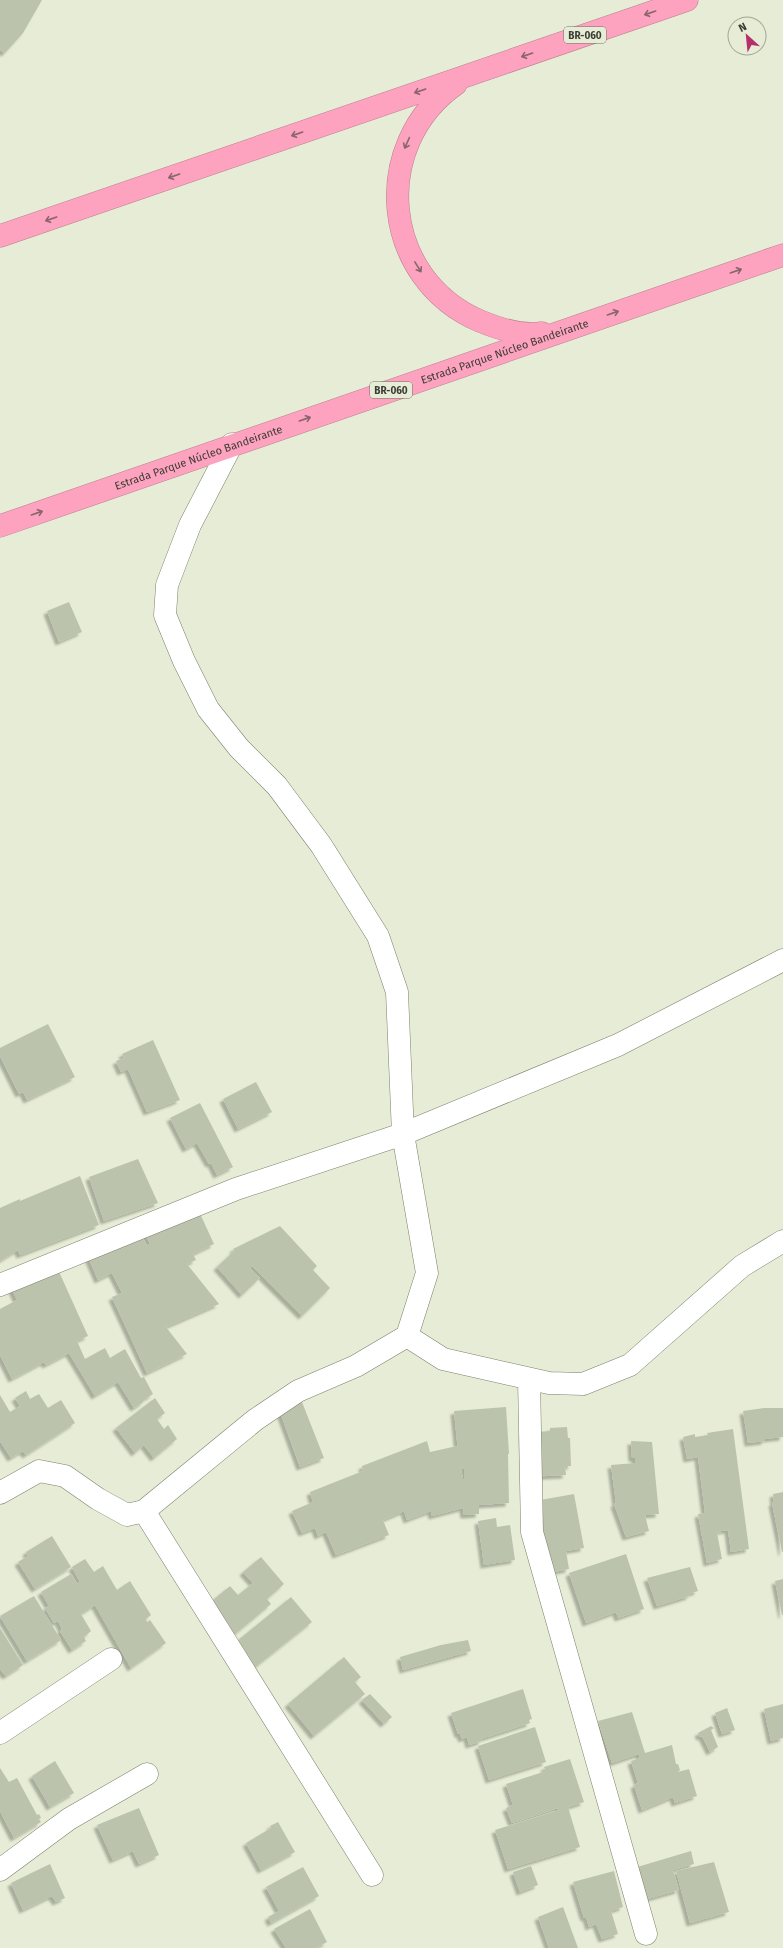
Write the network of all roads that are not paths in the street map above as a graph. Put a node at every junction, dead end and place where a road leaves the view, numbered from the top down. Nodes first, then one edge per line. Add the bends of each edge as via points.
1 (687, 0) edge
2 (483, 69) junction
3 (0, 236) edge
4 (783, 255) edge
5 (585, 323) junction
6 (232, 444) junction
7 (0, 526) edge
8 (783, 960) edge
9 (403, 1134) junction
10 (783, 1240) edge
11 (0, 1285) edge
12 (407, 1336) junction
13 (529, 1379) junction
14 (0, 1493) edge
15 (144, 1511) junction
16 (111, 1659) dead end
17 (0, 1733) edge
18 (147, 1774) dead end
19 (0, 1870) edge
20 (372, 1875) dead end
21 (646, 1934) dead end

1 -> 2 highway, BR-060
2 -> 3 highway, BR-060
2 -> 5 highway via 462,79 443,93 426,109 410,136 398,174 397,198 406,246 432,287 450,304 470,317 515,332 563,330
5 -> 4 highway, Estrada Parque Núcleo Bandeirante / BR-060
6 -> 5 highway, Estrada Parque Núcleo Bandeirante / BR-060
7 -> 6 highway, Estrada Parque Núcleo Bandeirante / BR-060
6 - 9 street via 190,525 167,585 165,615 208,709 239,748 277,786 321,845 378,936 397,992
8 - 9 street via 618,1045
9 - 11 street via 236,1189
9 - 12 street via 427,1273
10 - 13 street via 742,1266 630,1365 583,1384 550,1384
12 - 13 street via 443,1359
12 - 15 street via 356,1366 298,1391 255,1420
13 - 21 street via 532,1532
14 - 15 street via 39,1471 65,1476 127,1515
15 - 20 street
16 - 17 street
18 - 19 street via 69,1819

